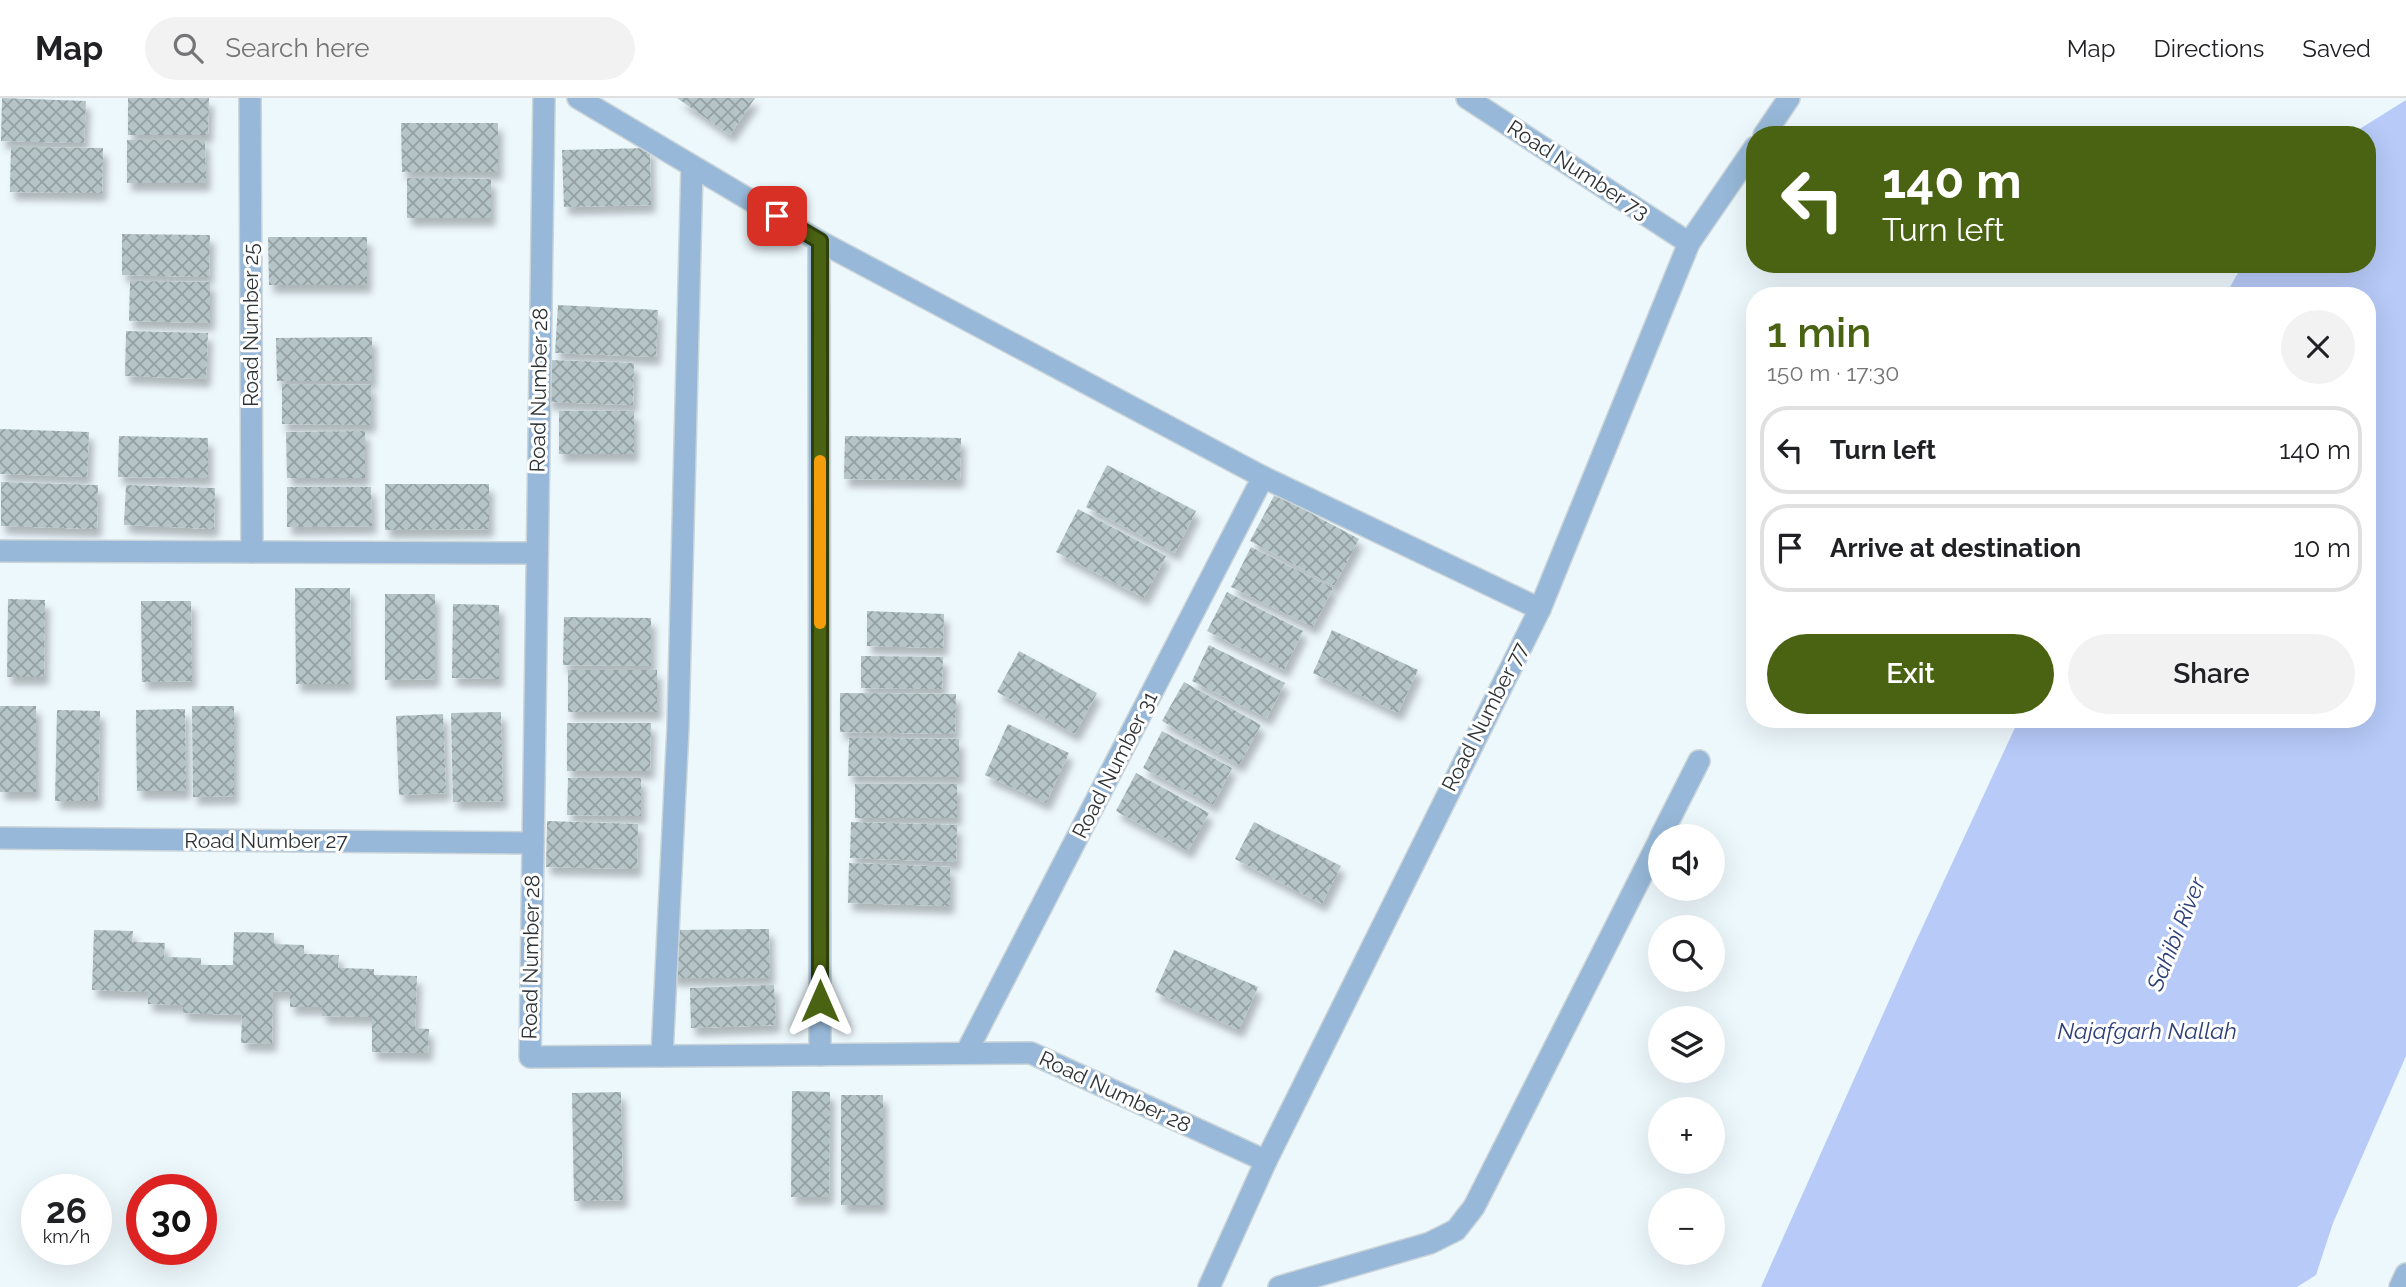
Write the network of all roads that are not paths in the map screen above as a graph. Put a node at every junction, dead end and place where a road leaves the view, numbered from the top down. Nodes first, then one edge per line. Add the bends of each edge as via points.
1 (250, 98) edge
2 (544, 98) edge
3 (578, 98) edge
4 (1467, 98) edge
5 (1789, 98) edge
6 (1770, 126) edge
7 (1746, 160) edge
8 (692, 166) junction
9 (820, 241) junction
10 (1689, 243) junction
11 (1263, 477) junction
12 (0, 551) edge
13 (252, 552) junction
14 (537, 553) junction
15 (1540, 609) junction
16 (1699, 761) dead end
17 (1668, 824) edge
18 (0, 838) edge
19 (533, 843) junction
20 (1648, 863) edge
21 (966, 1053) junction
22 (820, 1055) junction
23 (662, 1056) junction
24 (1266, 1161) junction
25 (2406, 1274) edge
26 (1209, 1287) edge
27 (1279, 1287) edge
28 (2400, 1287) edge

1 - 13 street, Road Number 25
2 - 14 street, Road Number 28
3 - 8 street
4 - 10 street, Road Number 73
5 - 6 street
7 - 10 street, Road Number 77
8 - 9 street
8 - 23 street via 678,727
9 - 11 street
9 - 22 street
10 - 15 street, Road Number 77
11 - 15 street
11 - 21 street, Road Number 31
12 - 13 street
13 - 14 street
14 - 19 street, Road Number 28
15 - 24 street, Road Number 77
16 - 17 street
18 - 19 street, Road Number 27
19 - 23 street, Road Number 28 via 530,1057
20 - 27 street via 1474,1207 1456,1230 1430,1243
21 - 22 street, Road Number 28
21 - 24 street, Road Number 28 via 1031,1053
22 - 23 street, Road Number 28
24 - 26 street, Road Number 77
25 - 28 street

